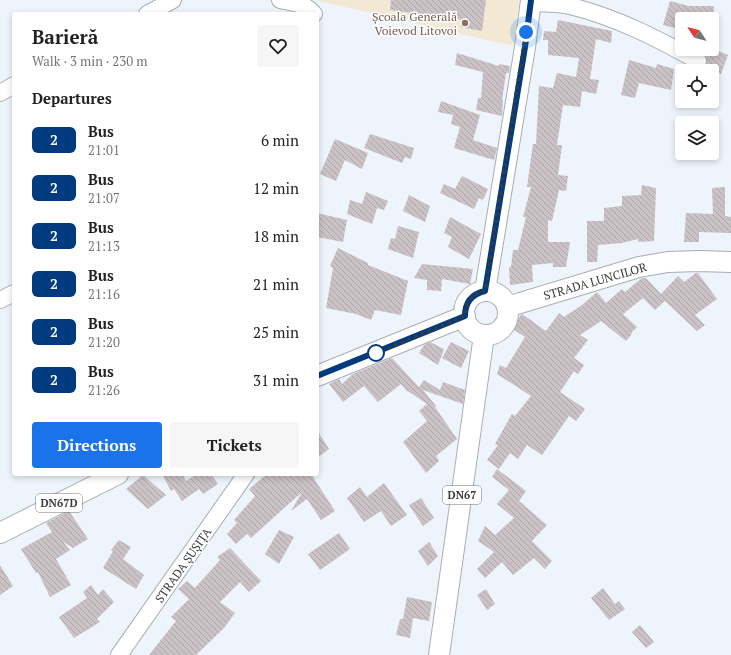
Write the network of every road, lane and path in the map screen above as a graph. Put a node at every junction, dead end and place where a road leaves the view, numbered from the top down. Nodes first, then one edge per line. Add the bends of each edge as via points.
1 (173, 0) edge
2 (280, 0) edge
3 (531, 2) edge
4 (151, 12) edge
5 (312, 12) edge
6 (698, 61) dead end
7 (12, 86) edge
8 (0, 93) edge
9 (731, 262) edge
10 (485, 291) junction
11 (12, 294) edge
12 (0, 300) edge
13 (507, 307) junction
14 (465, 316) junction
15 (484, 335) junction
16 (319, 375) edge
17 (114, 476) edge
18 (245, 476) edge
19 (0, 533) edge
20 (119, 655) edge
21 (439, 655) edge

1 - 4 street
2 - 5 street via 304,6
3 - 6 street via 569,5 623,23
3 - 10 main road
7 - 8 street
9 - 13 main road, STRADA LUNCILOR via 668,262 639,266
10 - 13 main road via 499,295
10 - 14 main road via 467,302
11 - 12 street
13 - 15 main road via 507,321 503,327 491,335
14 - 15 main road via 471,329
14 - 16 main road
15 - 21 main road, DN67
17 - 19 main road, DN67D
18 - 20 street, STRADA ȘUȘIȚA

